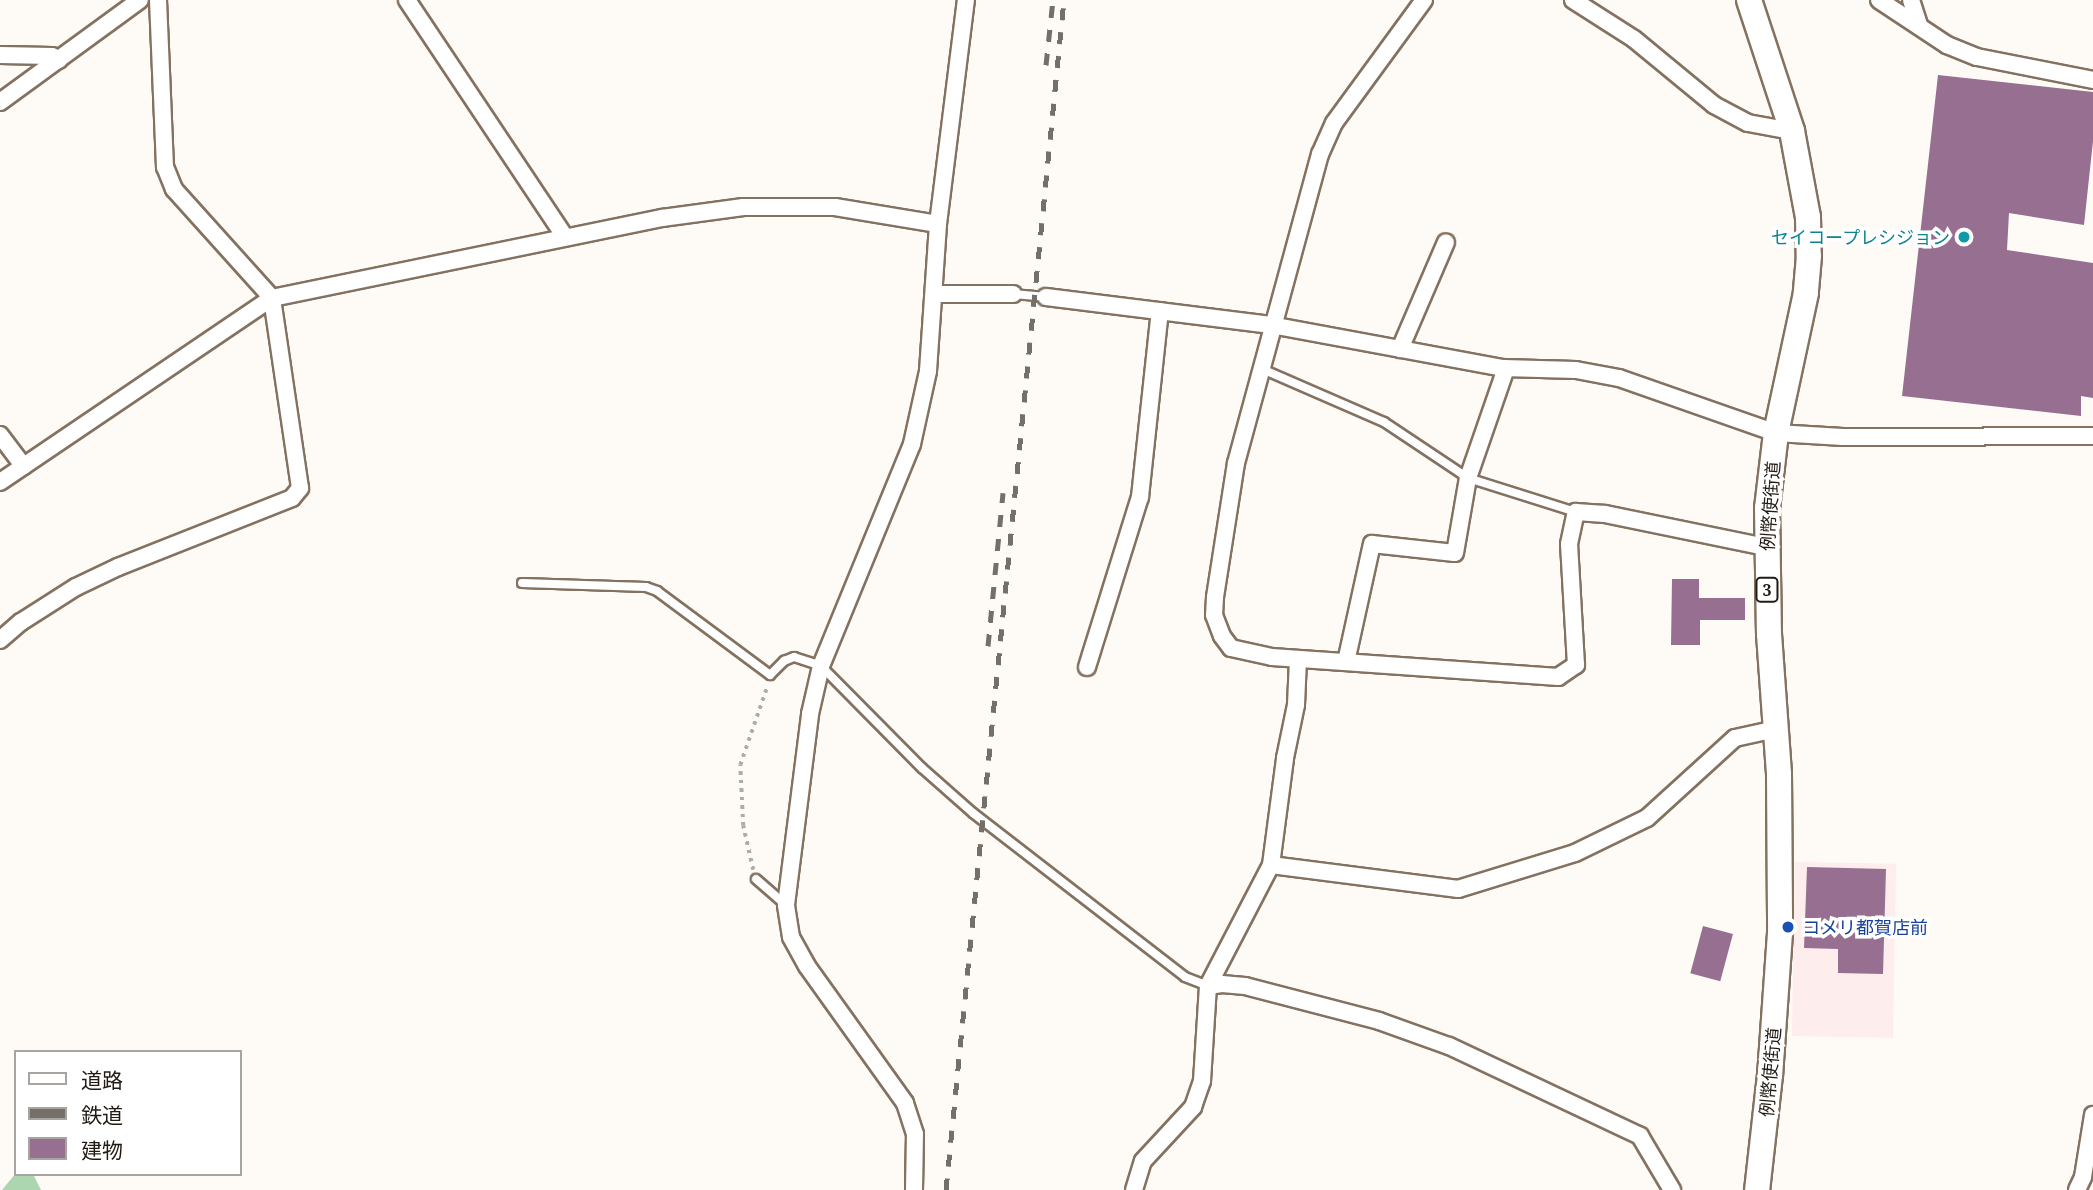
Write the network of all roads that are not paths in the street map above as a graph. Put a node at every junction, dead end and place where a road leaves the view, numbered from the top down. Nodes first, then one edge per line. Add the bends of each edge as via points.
1 (140, 0) edge
2 (158, 0) edge
3 (407, 0) edge
4 (966, 0) edge
5 (1424, 0) edge
6 (1573, 0) edge
7 (1749, 0) edge
8 (1879, 0) edge
9 (1911, 0) edge
10 (1920, 27) junction
11 (0, 55) edge
12 (60, 60) junction
13 (2093, 80) edge
14 (0, 102) edge
15 (1792, 131) junction
16 (938, 224) junction
17 (565, 237) junction
18 (1446, 242) dead end
19 (1013, 293) joint
20 (934, 294) junction
21 (1046, 296) joint
22 (272, 298) junction
23 (1160, 312) junction
24 (1270, 325) junction
25 (1400, 349) junction
26 (1259, 368) junction
27 (1506, 368) junction
28 (1776, 433) junction
29 (0, 435) edge
30 (2093, 436) edge
31 (23, 466) junction
32 (1468, 478) junction
33 (0, 482) edge
34 (1576, 512) junction
35 (1766, 547) junction
36 (522, 583) dead end
37 (0, 640) edge
38 (1298, 659) junction
39 (1346, 663) junction
40 (821, 666) junction
41 (1087, 667) dead end
42 (1776, 729) junction
43 (1270, 865) junction
44 (755, 879) road end
45 (786, 905) junction
46 (1208, 986) junction
47 (2093, 1115) edge
48 (914, 1190) edge
49 (1134, 1190) edge
50 (1672, 1190) edge
51 (1757, 1190) edge
52 (2077, 1190) edge

1 - 12 street
2 - 22 street via 166,167 174,189
3 - 17 street
4 - 16 street
5 - 24 street via 1334,123 1316,166
6 - 15 street via 1634,39 1714,105 1748,123
7 - 15 main road, 例幣使街道 / 3
8 - 10 street
9 - 10 street
10 - 13 street via 1977,57
11 - 12 street
12 - 14 street
15 - 28 main road, 例幣使街道 / 3 via 1808,217 1809,256 1800,330
16 - 17 street via 835,207 743,207
16 - 20 street
17 - 22 street
18 - 25 street
19 - 20 street
19 - 21 lane
20 - 40 street via 928,371 912,444
21 - 23 street
22 - 31 street
22 - 37 street via 300,488 292,498 76,587
23 - 24 street
23 - 41 street via 1140,497
24 - 25 street
24 - 26 street
25 - 27 street
26 - 32 lane via 1384,422
26 - 38 street via 1236,463 1214,615 1231,648
27 - 28 street via 1576,370 1619,378
27 - 32 street
28 - 30 street
28 - 35 main road, 例幣使街道 / 3
29 - 31 street
31 - 33 street
32 - 34 lane
32 - 39 street via 1455,553 1372,544
34 - 35 street
34 - 39 street via 1569,544 1576,665 1558,677
35 - 42 main road, 例幣使街道 / 3
36 - 40 lane via 646,587 770,675 794,656
38 - 39 street
38 - 43 street via 1296,705
40 - 45 street via 810,714
40 - 46 lane via 973,813 1185,977
42 - 43 street via 1735,738 1647,818 1575,853 1458,889
42 - 51 main road, 例幣使街道 / 3 via 1780,933
43 - 46 street
44 - 45 lane
45 - 48 street via 791,937 807,966 905,1102 915,1134
46 - 49 street via 1197,1096 1187,1115 1143,1160
46 - 50 street via 1245,986 1379,1021 1450,1046 1640,1136
47 - 52 street

